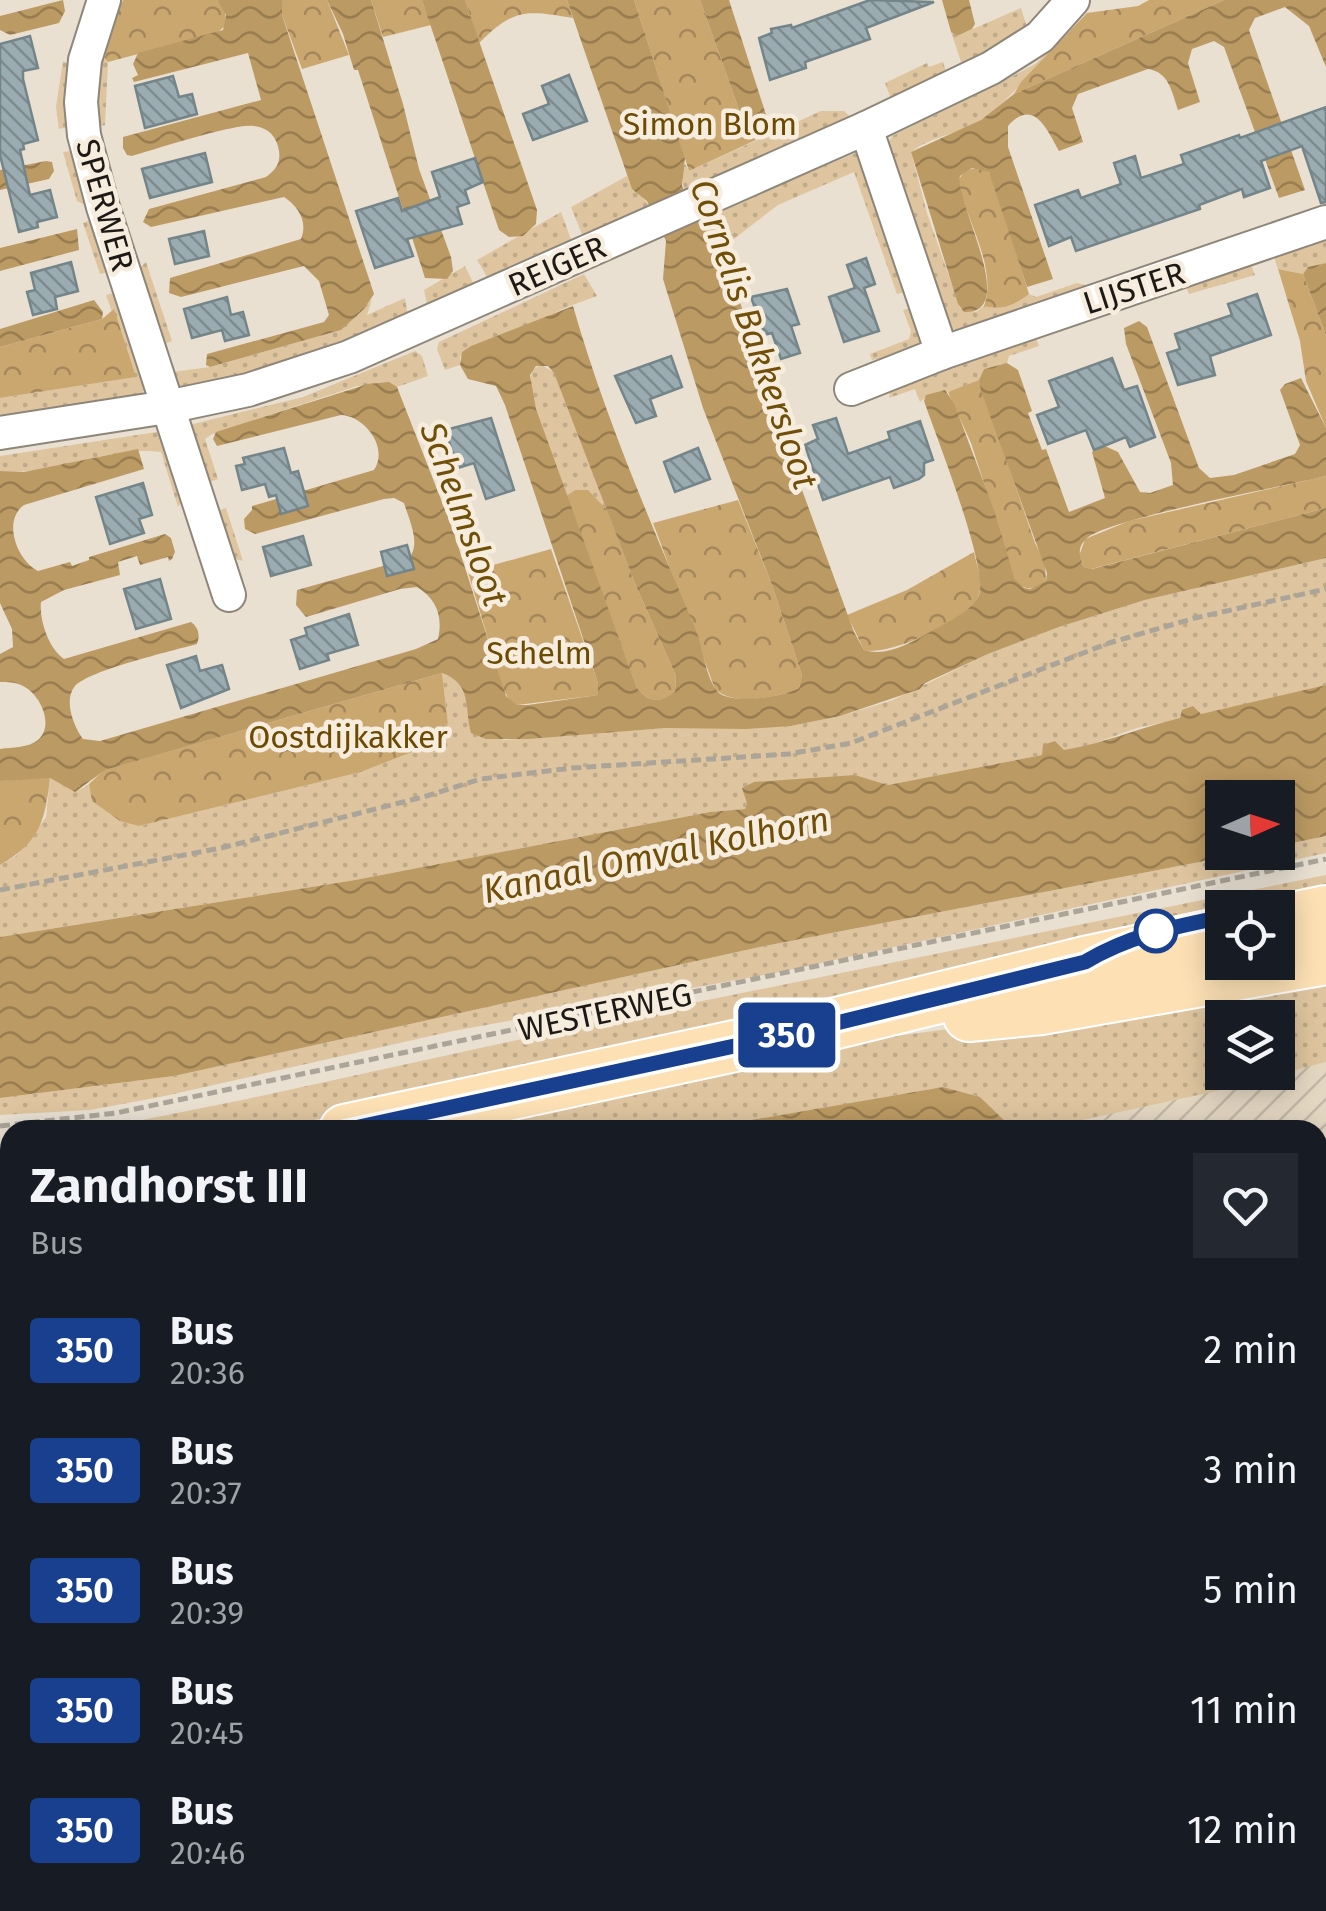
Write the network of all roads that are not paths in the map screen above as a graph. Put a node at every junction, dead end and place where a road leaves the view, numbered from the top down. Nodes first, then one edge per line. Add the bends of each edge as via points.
1 (104, 0) edge
2 (1074, 0) edge
3 (866, 128) junction
4 (1326, 222) edge
5 (942, 352) junction
6 (850, 389) dead end
7 (168, 406) junction
8 (0, 433) edge
9 (229, 596) dead end
10 (1326, 911) edge
11 (1295, 917) edge
12 (1205, 937) edge
13 (1326, 959) edge
14 (804, 1031) junction
15 (391, 1120) edge

1 - 7 street, SPERWER via 85,60 84,134
2 - 3 street, REIGER via 1017,54
3 - 5 street
3 - 7 street, REIGER via 349,357 248,390
4 - 5 street, LIJSTER
5 - 6 street, LIJSTER
7 - 8 street, REIGER
7 - 9 street, SPERWER
10 - 11 main road
12 - 14 main road, WESTERWEG
13 - 14 main road, WESTERWEG via 1042,1010
14 - 15 main road, WESTERWEG

